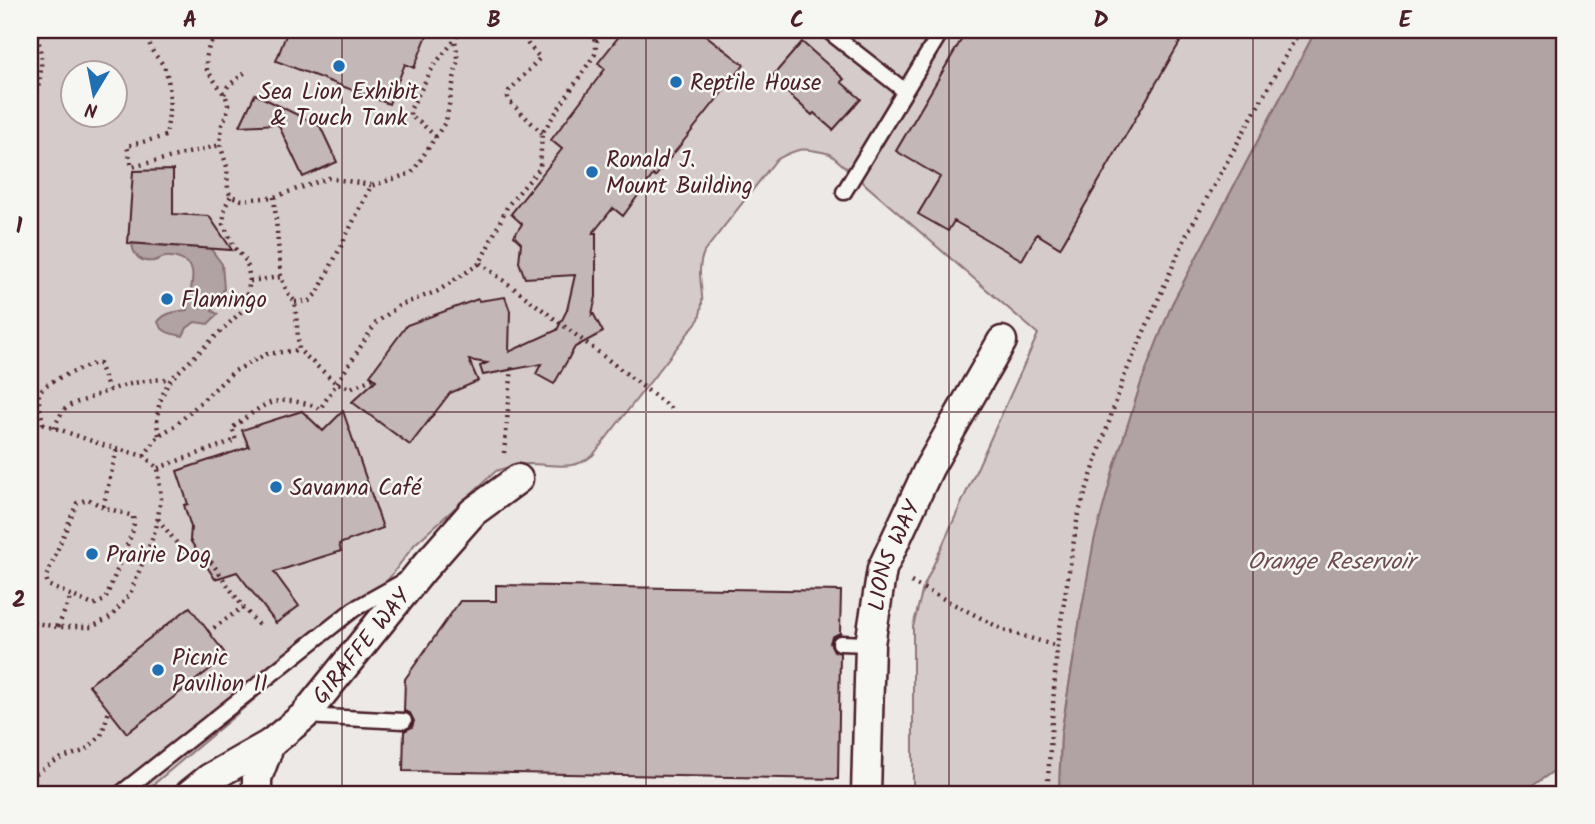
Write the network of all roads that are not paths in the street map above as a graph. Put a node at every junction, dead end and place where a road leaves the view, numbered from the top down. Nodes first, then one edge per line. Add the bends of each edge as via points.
1 (827, 30) edge
2 (942, 30) edge
3 (905, 91) junction
4 (844, 192) dead end
5 (1002, 341) dead end
6 (518, 479) dead end
7 (423, 569) junction
8 (840, 643) dead end
9 (870, 644) junction
10 (304, 716) junction
11 (404, 721) dead end
12 (270, 744) junction
13 (120, 794) edge
14 (190, 794) edge
15 (257, 794) edge
16 (866, 794) edge

1 - 3 lane
2 - 3 lane
3 - 4 lane
5 - 9 street, LIONS WAY via 929,468 882,569
6 - 7 street, GIRAFFE WAY via 473,512
7 - 10 street, GIRAFFE WAY
7 - 13 lane via 354,609
8 - 9 lane
9 - 16 street, LIONS WAY
10 - 11 lane
10 - 12 street, GIRAFFE WAY
12 - 14 street, GIRAFFE WAY
12 - 15 street via 257,778

